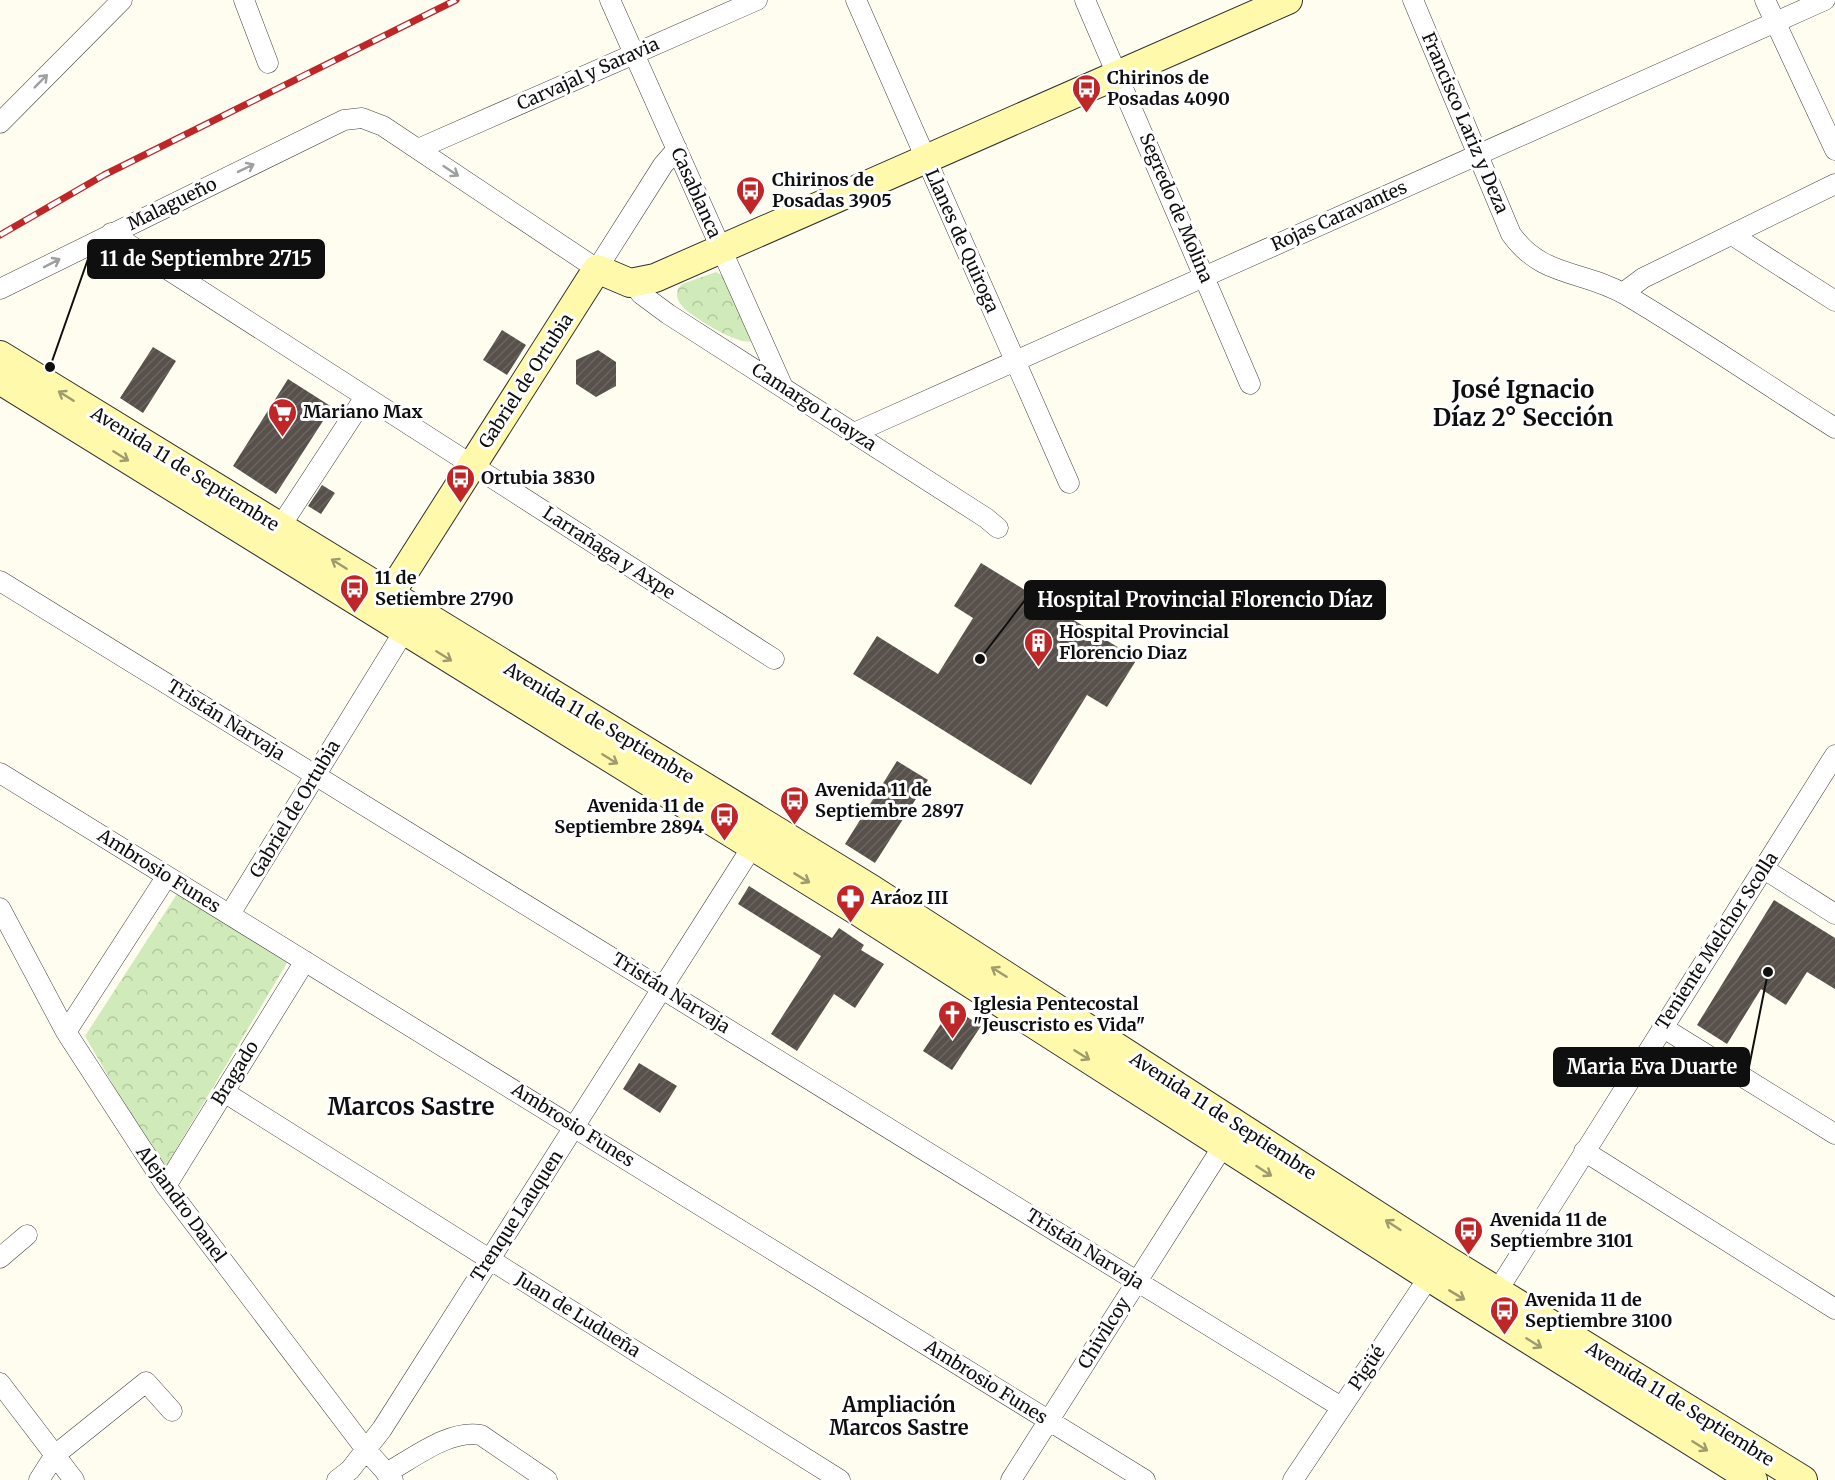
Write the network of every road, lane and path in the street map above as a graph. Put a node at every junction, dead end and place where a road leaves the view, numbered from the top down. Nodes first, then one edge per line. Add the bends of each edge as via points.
1 (122, 0) edge
2 (244, 0) edge
3 (610, 0) edge
4 (758, 0) edge
5 (856, 0) edge
6 (1085, 0) edge
7 (1288, 0) edge
8 (1413, 0) edge
9 (1765, 0) edge
10 (1825, 0) edge
11 (1775, 21) junction
12 (634, 54) junction
13 (268, 63) dead end
14 (1118, 74) junction
15 (0, 123) edge
16 (418, 149) junction
17 (677, 149) junction
18 (1835, 150) edge
19 (1479, 155) junction
20 (926, 159) junction
21 (1835, 184) edge
22 (111, 233) junction
23 (1732, 235) junction
24 (721, 249) junction
25 (597, 268) junction
26 (1204, 275) junction
27 (633, 283) junction
28 (0, 290) edge
29 (1623, 293) junction
30 (1835, 301) edge
31 (0, 355) edge
32 (1015, 360) junction
33 (0, 380) edge
34 (1250, 384) dead end
35 (782, 385) junction
36 (365, 397) junction
37 (1835, 428) edge
38 (854, 433) junction
39 (472, 464) junction
40 (1069, 483) dead end
41 (280, 527) junction
42 (998, 528) dead end
43 (0, 581) edge
44 (383, 605) junction
45 (410, 621) junction
46 (774, 659) dead end
47 (1835, 755) edge
48 (0, 773) edge
49 (316, 775) junction
50 (759, 836) junction
51 (1764, 869) junction
52 (167, 876) junction
53 (0, 908) edge
54 (230, 914) junction
55 (1835, 914) edge
56 (305, 961) junction
57 (663, 988) junction
58 (1662, 1027) junction
59 (66, 1032) junction
60 (224, 1092) junction
61 (574, 1126) junction
62 (1835, 1134) edge
63 (1230, 1135) junction
64 (1584, 1151) junction
65 (166, 1186) junction
66 (27, 1235) dead end
67 (0, 1258) edge
68 (489, 1259) junction
69 (1435, 1267) junction
70 (1137, 1281) junction
71 (1491, 1302) junction
72 (1835, 1309) edge
73 (0, 1383) edge
74 (1341, 1407) junction
75 (172, 1411) dead end
76 (1049, 1420) junction
77 (367, 1451) junction
78 (55, 1455) junction
79 (390, 1476) edge
80 (39, 1480) edge
81 (74, 1480) edge
82 (337, 1480) edge
83 (547, 1480) edge
84 (840, 1480) edge
85 (1011, 1480) edge
86 (1145, 1480) edge
87 (1293, 1480) edge
88 (1753, 1480) edge
89 (1803, 1480) edge

15 -> 1 street
2 - 13 street
3 - 12 street, Casablanca
4 - 12 street, Carvajal y Saravia
5 - 20 street, Llanes de Quiroga
6 - 14 street, Segredo de Molina
7 - 14 main road
8 - 19 street, Francisco Lariz y Deza
9 - 11 street
10 - 11 street, Rojas Caravantes
11 - 18 street
11 - 19 street, Rojas Caravantes
12 - 16 street, Carvajal y Saravia
12 - 17 street, Casablanca
14 - 20 main road
14 - 26 street, Segredo de Molina
22 -> 16 street, Malagueño via 344,120 362,118 374,122
16 -> 25 street
17 - 24 street, Casablanca
17 - 25 street, Gabriel de Ortubia
19 - 26 street, Rojas Caravantes
19 - 29 street, Francisco Lariz y Deza via 1511,234 1531,258
20 - 24 main road
20 - 32 street, Llanes de Quiroga
21 - 23 street
28 -> 22 street, Malagueño
22 - 36 street, Larrañaga y Axpe
23 - 29 street via 1643,278
23 - 30 street
24 - 27 main road via 655,278
24 - 35 street, Casablanca
25 - 27 main road
25 - 39 main road, Gabriel de Ortubia
26 - 32 street, Rojas Caravantes
26 - 34 street, Segredo de Molina
27 - 35 street, Camargo Loayza via 668,314
29 - 37 street
41 -> 31 main road, Avenida 11 de Septiembre
32 - 38 street, Rojas Caravantes
32 - 40 street, Llanes de Quiroga
33 -> 44 main road, Avenida 11 de Septiembre
35 - 38 street, Camargo Loayza
36 - 39 street, Larrañaga y Axpe
36 - 41 street
38 - 42 street, Camargo Loayza
39 - 44 main road, Gabriel de Ortubia
39 - 46 street, Larrañaga y Axpe
44 -> 41 main road, Avenida 11 de Septiembre
43 - 49 street, Tristán Narvaja
44 - 45 main road, Avenida 11 de Septiembre
45 - 49 street, Gabriel de Ortubia
45 - 50 main road, Avenida 11 de Septiembre
47 - 51 street, Teniente Melchor Scolla
48 - 52 street, Ambrosio Funes
49 - 54 street, Gabriel de Ortubia
49 - 57 street, Tristán Narvaja
50 - 57 street, Trenque Lauquen
50 - 63 main road, Avenida 11 de Septiembre via 859,912
51 - 55 street
51 - 58 street, Teniente Melchor Scolla
52 - 54 street, Ambrosio Funes
52 - 59 street
53 - 59 street, Alejandro Danel
54 - 56 street, Ambrosio Funes
56 - 60 street, Bragado
56 - 61 street, Ambrosio Funes
57 - 61 street, Trenque Lauquen
57 - 70 street, Tristán Narvaja
58 - 62 street
58 - 64 street, Teniente Melchor Scolla
59 - 65 street, Alejandro Danel
60 - 65 street, Bragado
60 - 68 street, Juan de Ludueña
61 - 68 street, Trenque Lauquen
61 - 76 street, Ambrosio Funes
63 - 69 main road, Avenida 11 de Septiembre
63 - 70 street, Chivilcoy
64 - 71 street, Teniente Melchor Scolla
64 - 72 street
65 - 77 street, Alejandro Danel
66 - 67 street
68 - 77 street, Trenque Lauquen
68 - 84 street, Juan de Ludueña
69 - 71 main road, Avenida 11 de Septiembre
69 - 74 street, Pigüé
70 - 74 street, Tristán Narvaja
70 - 76 street, Chivilcoy
71 -> 88 main road, Avenida 11 de Septiembre
71 - 89 main road, Avenida 11 de Septiembre
73 - 78 street
74 - 87 street, Pigüé
75 - 78 street via 146,1382
76 - 85 street, Chivilcoy
76 - 86 street, Ambrosio Funes
77 - 79 street, Alejandro Danel
77 - 82 street, Trenque Lauquen
78 - 80 street
78 - 81 street
79 - 83 street via 455,1436 469,1433 481,1435

